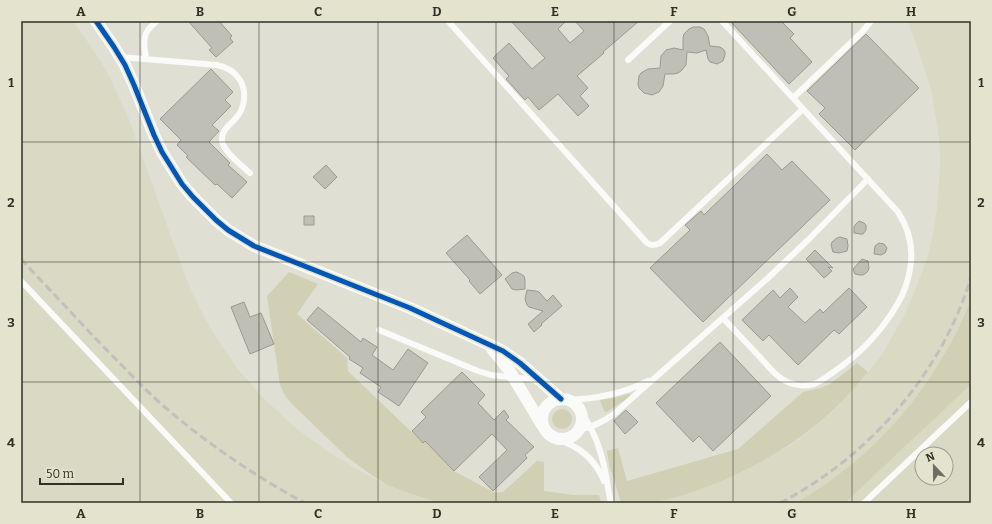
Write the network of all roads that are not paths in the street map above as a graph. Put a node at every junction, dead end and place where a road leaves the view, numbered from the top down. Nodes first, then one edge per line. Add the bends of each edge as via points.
1 (96, 21) edge
2 (157, 21) edge
3 (448, 21) edge
4 (670, 21) edge
5 (722, 21) edge
6 (871, 21) edge
7 (120, 57) junction
8 (146, 59) junction
9 (628, 60) dead end
10 (793, 98) junction
11 (803, 109) junction
12 (250, 173) dead end
13 (868, 179) junction
14 (21, 281) edge
15 (723, 318) junction
16 (379, 330) dead end
17 (488, 345) junction
18 (657, 376) junction
19 (514, 377) junction
20 (540, 382) junction
21 (563, 399) junction
22 (971, 402) edge
23 (543, 428) junction
24 (585, 429) junction
25 (555, 439) junction
26 (609, 496) junction
27 (231, 503) edge
28 (611, 503) edge
29 (864, 503) edge

1 - 7 street
2 - 8 lane via 146,33
3 - 11 lane via 650,244 660,243
4 - 9 lane
5 - 10 lane
6 - 10 lane
7 - 8 lane
7 - 17 street via 172,168 193,197 228,230 254,246 410,308
8 - 12 lane via 217,65 237,76 243,88 243,107 225,129 222,140 224,148
10 - 11 lane
11 - 13 lane
13 - 15 lane via 788,259
13 - 15 lane via 903,220 910,239 912,259 908,281 898,304 879,331 858,353 818,382 806,385 792,384 779,377
14 - 27 lane
15 - 18 lane
16 - 19 lane via 478,371
17 - 19 street
17 - 20 street via 512,357
18 - 21 lane via 617,393
18 - 24 lane via 614,414 600,424
19 - 20 lane
19 - 23 street
20 - 21 street
21 - 23 street via 546,406 541,422
21 - 24 street via 571,401 579,409
22 - 29 lane
23 - 25 street
24 - 25 street via 571,438
24 - 26 lane via 596,439 603,459
25 - 26 lane via 571,444 592,460 602,475
26 - 28 lane

